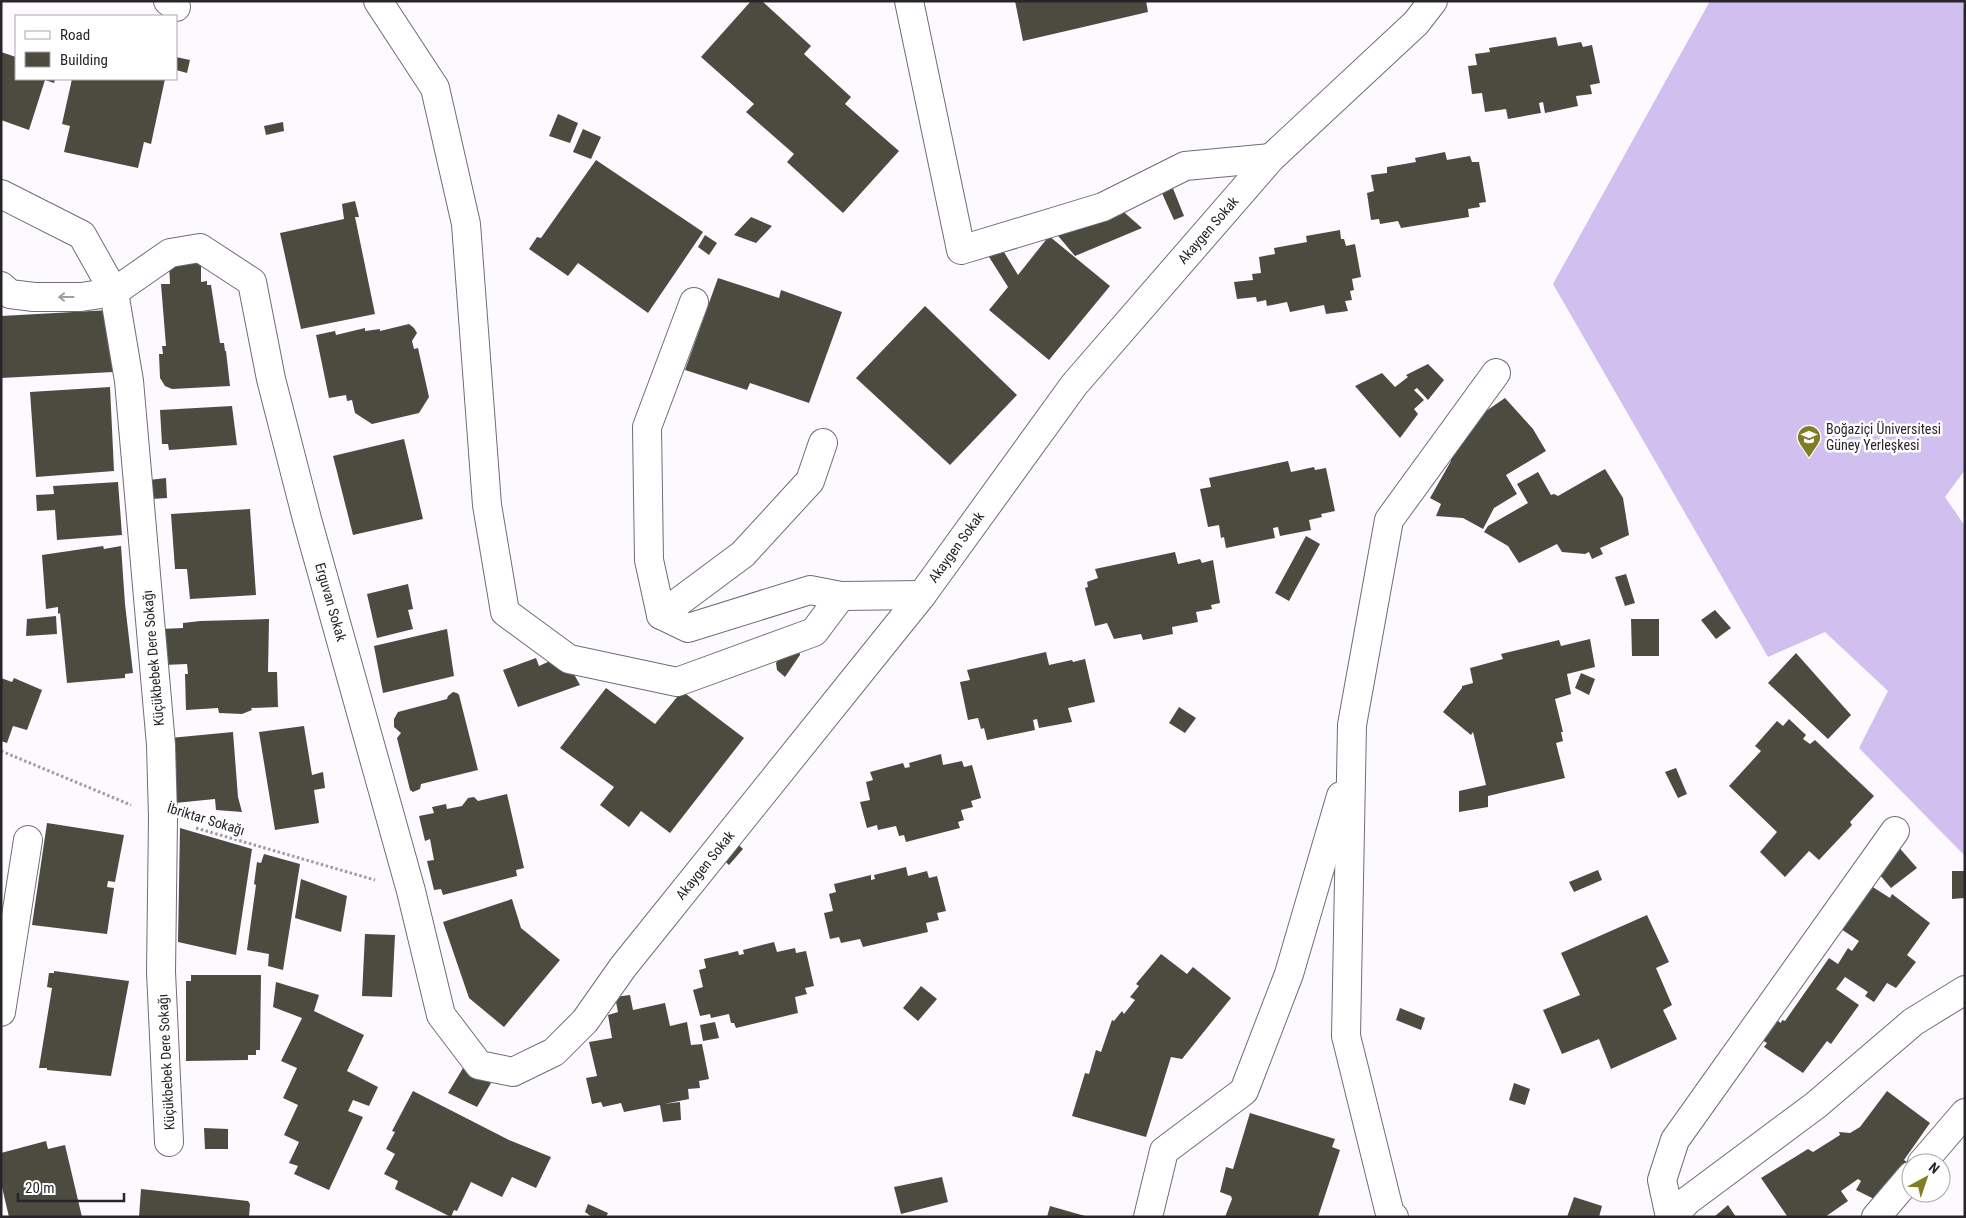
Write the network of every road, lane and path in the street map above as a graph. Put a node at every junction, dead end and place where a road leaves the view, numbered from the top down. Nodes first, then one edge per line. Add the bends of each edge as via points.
1 (378, 1) edge
2 (909, 1) edge
3 (1433, 1) edge
4 (1271, 158) junction
5 (1, 194) edge
6 (1, 286) edge
7 (114, 292) junction
8 (694, 302) dead end
9 (1496, 373) dead end
10 (824, 443) dead end
11 (922, 594) junction
12 (841, 596) junction
13 (661, 615) junction
14 (1, 751) edge
15 (1351, 764) junction
16 (163, 818) junction
17 (1895, 831) dead end
18 (28, 840) dead end
19 (411, 891) junction
20 (1965, 990) edge
21 (1, 1012) edge
22 (479, 1065) joint
23 (1965, 1114) edge
24 (170, 1142) dead end
25 (1931, 1153) edge
26 (1901, 1188) edge
27 (1148, 1217) edge
28 (1394, 1217) edge
29 (1672, 1217) edge
30 (1876, 1217) edge

1 - 12 street via 435,88 466,224 486,505 505,612 569,659 677,682 814,632
2 - 4 street via 961,250 1103,207 1184,166
3 - 4 street, Akaygen Sokak via 1416,23
4 - 11 street, Akaygen Sokak via 1074,385
5 - 7 street via 82,235
7 -> 6 street via 81,297 34,297 10,294
7 - 16 street, Küçükbebek Dere Sokağı via 130,401 161,745
7 - 19 street, Erguvan Sokak via 170,253 200,248 252,282 271,379 302,500
8 - 13 street via 646,427 649,560
9 - 15 street via 1389,520 1352,725
10 - 13 street via 810,481 742,554
11 - 12 street
11 - 22 street, Akaygen Sokak via 623,967 585,1021 554,1052 513,1072
12 - 13 street via 810,590 688,628
14 - 16 path, İbriktar Sokağı
15 - 27 street via 1289,974 1244,1091 1164,1151
15 - 28 street via 1346,1036 1390,1214
16 - 19 path, İbriktar Sokağı
16 - 24 street, Küçükbebek Dere Sokağı via 161,972
17 - 29 street via 1675,1140 1662,1180
18 - 21 street
19 - 22 street, Erguvan Sokak via 442,1015
20 - 29 street via 1913,1022 1816,1105 1687,1201
23 - 25 street
26 - 30 street

